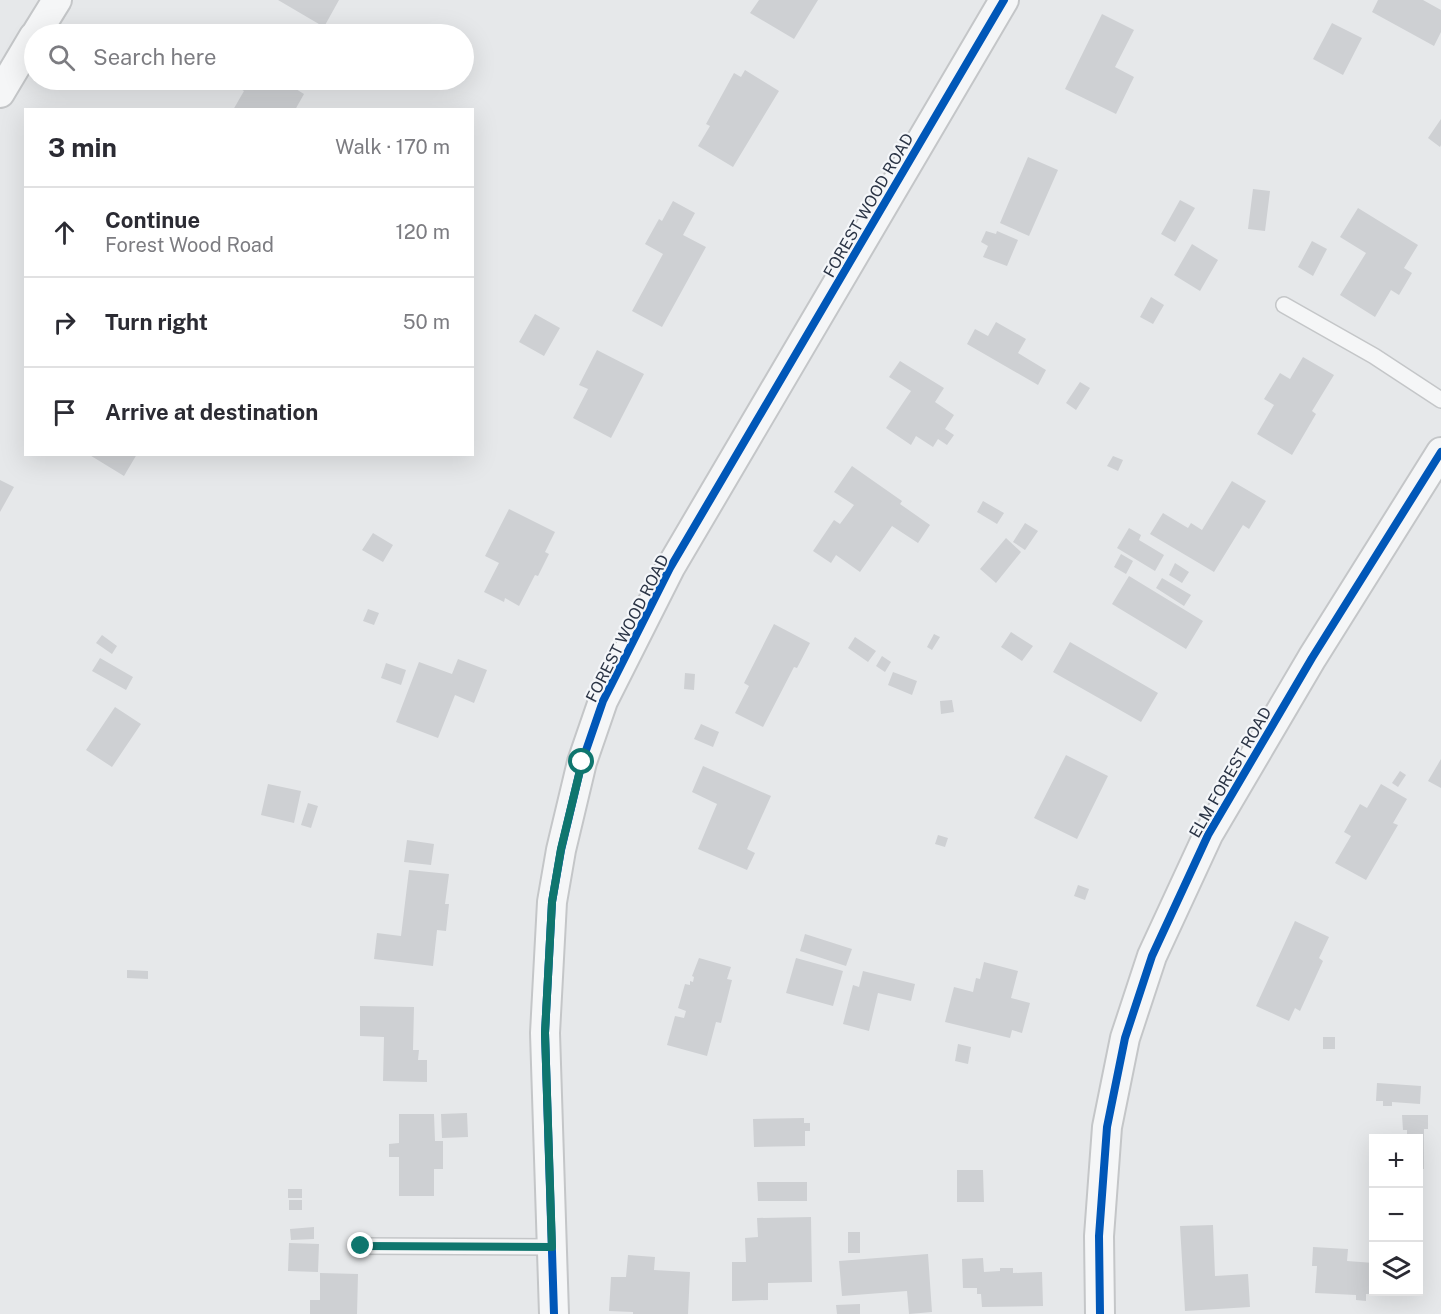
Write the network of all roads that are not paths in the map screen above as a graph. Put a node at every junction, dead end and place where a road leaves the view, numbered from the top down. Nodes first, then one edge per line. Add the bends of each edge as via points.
1 (57, 0) edge
2 (1004, 0) edge
3 (42, 24) edge
4 (24, 53) edge
5 (0, 93) edge
6 (1284, 305) dead end
7 (1441, 400) edge
8 (1441, 452) edge
9 (361, 1246) dead end
10 (552, 1247) junction
11 (554, 1314) edge
12 (1100, 1314) edge

1 - 3 street
2 - 10 street, FOREST WOOD ROAD via 670,568 603,701 582,762 552,902 545,1033
4 - 5 street
6 - 7 lane
8 - 12 street, ELM FOREST ROAD via 1312,658 1208,835 1152,956 1125,1038 1107,1127 1099,1236
9 - 10 lane
10 - 11 street, FOREST WOOD ROAD

